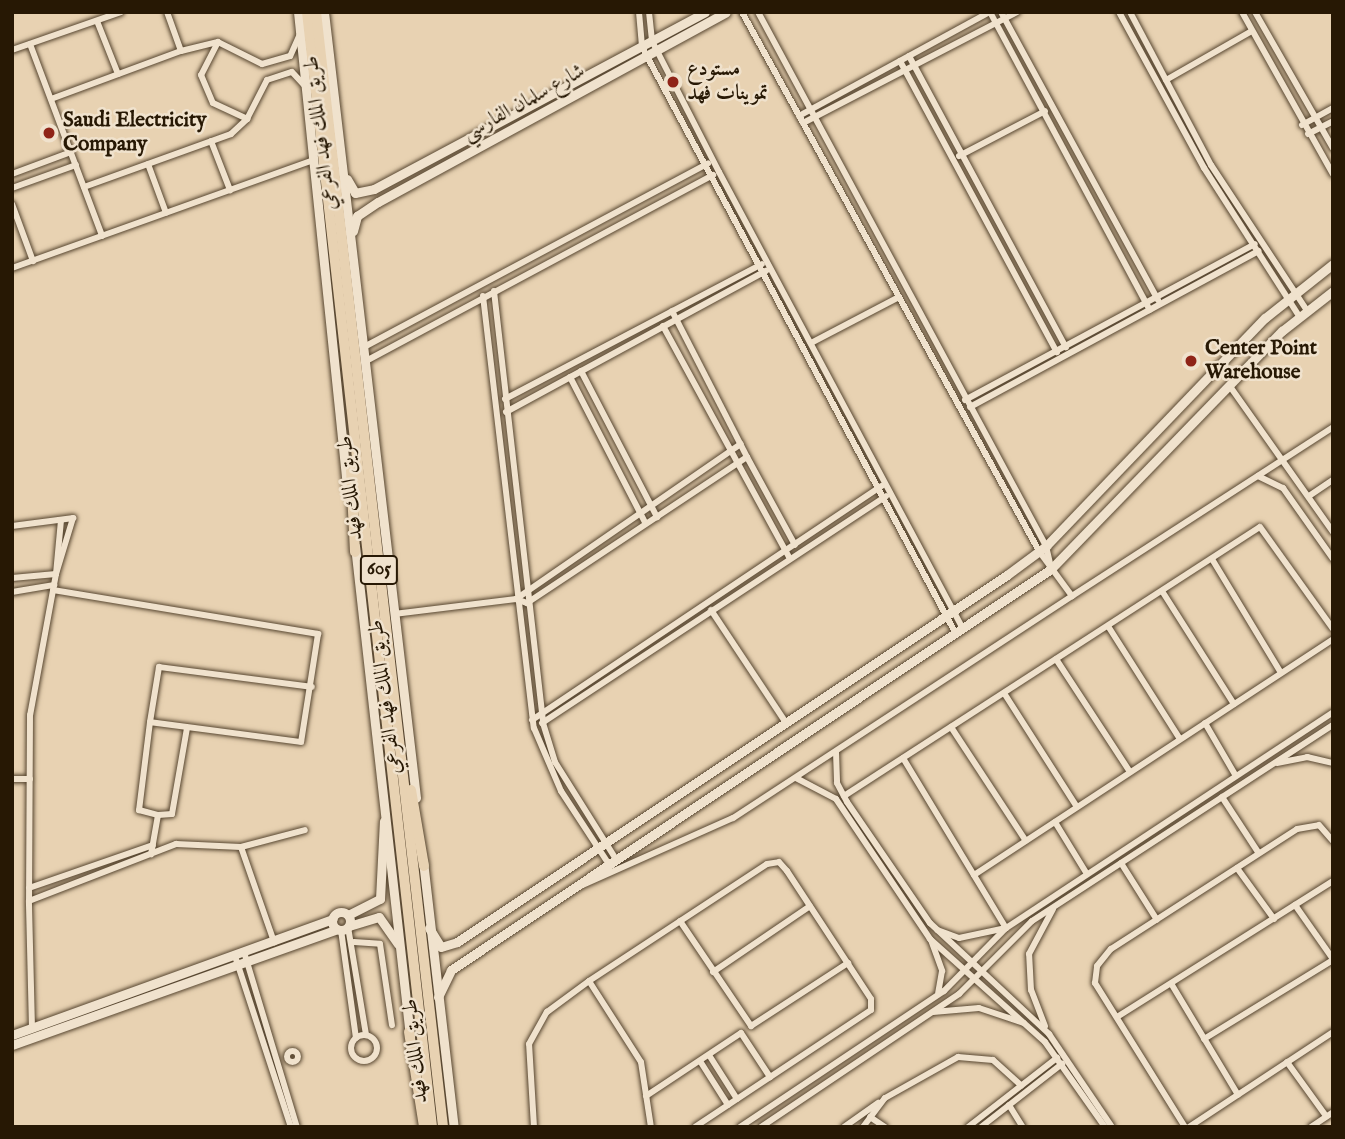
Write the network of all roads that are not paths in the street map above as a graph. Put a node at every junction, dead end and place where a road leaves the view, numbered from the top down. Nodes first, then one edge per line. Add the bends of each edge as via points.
1 (121, 12) edge
2 (167, 12) edge
3 (298, 12) edge
4 (307, 12) edge
5 (316, 12) edge
6 (324, 12) edge
7 (639, 12) edge
8 (649, 12) edge
9 (705, 12) edge
10 (726, 12) edge
11 (742, 12) edge
12 (758, 12) edge
13 (1017, 12) edge
14 (1119, 12) edge
15 (1130, 12) edge
16 (1241, 12) edge
17 (1255, 12) edge
18 (1002, 15) edge
19 (97, 20) junction
20 (996, 24) junction
21 (1252, 31) junction
22 (300, 32) junction
23 (218, 42) junction
24 (30, 44) junction
25 (654, 45) junction
26 (12, 50) edge
27 (181, 51) junction
28 (644, 51) junction
29 (909, 56) junction
30 (900, 61) junction
31 (262, 64) junction
32 (914, 65) junction
33 (905, 70) junction
34 (118, 74) junction
35 (267, 80) junction
36 (1166, 80) junction
37 (306, 87) junction
38 (51, 99) junction
39 (1049, 99) junction
40 (1041, 103) junction
41 (1333, 108) edge
42 (811, 110) junction
43 (1045, 111) junction
44 (815, 117) junction
45 (247, 119) junction
46 (1313, 119) junction
47 (801, 120) junction
48 (1333, 121) edge
49 (1303, 125) junction
50 (1319, 129) junction
51 (1308, 134) junction
52 (211, 141) junction
53 (1333, 148) edge
54 (71, 152) junction
55 (963, 155) junction
56 (954, 159) junction
57 (314, 160) junction
58 (713, 160) junction
59 (148, 164) junction
60 (76, 165) junction
61 (705, 165) junction
62 (344, 172) junction
63 (719, 172) junction
64 (12, 174) edge
65 (1333, 174) edge
66 (711, 176) junction
67 (84, 187) junction
68 (12, 188) edge
69 (374, 189) junction
70 (230, 190) junction
71 (378, 202) junction
72 (12, 204) edge
73 (166, 213) junction
74 (102, 236) junction
75 (351, 236) junction
76 (1256, 243) junction
77 (1260, 250) junction
78 (33, 261) junction
79 (766, 261) junction
80 (1333, 264) edge
81 (759, 265) junction
82 (12, 268) edge
83 (771, 269) junction
84 (763, 273) junction
85 (494, 291) junction
86 (1333, 291) edge
87 (483, 296) junction
88 (899, 297) junction
89 (1156, 297) junction
90 (1290, 297) junction
91 (1147, 302) junction
92 (1160, 305) junction
93 (1150, 310) junction
94 (672, 311) junction
95 (1302, 313) junction
96 (659, 318) junction
97 (676, 320) junction
98 (663, 327) junction
99 (811, 343) junction
100 (1065, 346) junction
101 (364, 347) junction
102 (1057, 351) junction
103 (1069, 354) junction
104 (1061, 358) junction
105 (366, 361) junction
106 (345, 365) junction
107 (581, 371) junction
108 (570, 377) junction
109 (1229, 385) junction
110 (505, 399) junction
111 (967, 399) junction
112 (958, 404) junction
113 (971, 407) junction
114 (506, 411) junction
115 (962, 412) junction
116 (1333, 427) edge
117 (741, 444) junction
118 (731, 451) junction
119 (747, 457) junction
120 (1284, 459) junction
121 (738, 463) junction
122 (1258, 476) junction
123 (1333, 480) edge
124 (883, 486) junction
125 (888, 494) junction
126 (1308, 496) junction
127 (651, 504) junction
128 (639, 512) junction
129 (657, 517) junction
130 (61, 520) junction
131 (646, 524) junction
132 (12, 526) edge
133 (1333, 533) edge
134 (794, 544) junction
135 (1042, 548) junction
136 (785, 550) junction
137 (355, 552) junction
138 (799, 553) junction
139 (790, 559) junction
140 (1212, 559) junction
141 (1333, 559) edge
142 (1051, 569) junction
143 (56, 574) junction
144 (12, 578) edge
145 (525, 587) junction
146 (54, 588) junction
147 (1162, 591) junction
148 (12, 592) edge
149 (1072, 596) junction
150 (516, 599) junction
151 (527, 603) junction
152 (706, 603) junction
153 (712, 611) junction
154 (394, 614) junction
155 (951, 614) junction
156 (1108, 626) junction
157 (1333, 629) edge
158 (959, 631) junction
159 (1333, 639) edge
160 (389, 655) junction
161 (1056, 659) junction
162 (1281, 673) junction
163 (312, 687) junction
164 (1004, 693) junction
165 (1234, 704) junction
166 (541, 713) junction
167 (1330, 714) edge
168 (150, 722) junction
169 (542, 723) junction
170 (786, 723) junction
171 (1205, 723) junction
172 (533, 724) junction
173 (1333, 724) edge
174 (951, 727) junction
175 (187, 728) junction
176 (1180, 739) junction
177 (836, 752) junction
178 (903, 758) junction
179 (1333, 763) edge
180 (1272, 764) junction
181 (1130, 772) junction
182 (1236, 776) junction
183 (796, 778) junction
184 (12, 779) edge
185 (30, 779) junction
186 (844, 796) junction
187 (1222, 797) junction
188 (1077, 807) junction
189 (386, 812) junction
190 (159, 815) junction
191 (1055, 822) junction
192 (305, 830) dead end
193 (1026, 841) junction
194 (1333, 841) edge
195 (608, 842) junction
196 (153, 845) junction
197 (241, 848) junction
198 (596, 849) junction
199 (1258, 852) junction
200 (151, 854) junction
201 (617, 858) junction
202 (1121, 863) junction
203 (607, 865) junction
204 (424, 866) junction
205 (1237, 868) junction
206 (618, 870) junction
207 (1087, 874) junction
208 (974, 875) junction
209 (1333, 881) edge
210 (29, 888) junction
211 (573, 889) junction
212 (29, 901) junction
213 (1296, 905) junction
214 (810, 906) junction
215 (1054, 907) junction
216 (348, 915) junction
217 (332, 919) junction
218 (1274, 919) junction
219 (1157, 920) junction
220 (680, 921) junction
221 (344, 928) junction
222 (429, 928) junction
223 (1006, 928) junction
224 (935, 929) junction
225 (930, 939) junction
226 (274, 942) junction
227 (354, 944) junction
228 (402, 951) junction
229 (241, 958) junction
230 (1333, 960) edge
231 (973, 962) junction
232 (357, 963) junction
233 (848, 963) junction
234 (348, 964) junction
235 (981, 969) junction
236 (967, 970) junction
237 (713, 972) junction
238 (975, 977) junction
239 (589, 981) junction
240 (1172, 985) junction
241 (438, 997) junction
242 (936, 997) junction
243 (357, 1001) junction
244 (931, 1012) junction
245 (1117, 1017) junction
246 (1027, 1024) junction
247 (392, 1025) dead end
248 (34, 1032) junction
249 (409, 1032) joint
250 (1333, 1032) edge
251 (1049, 1034) junction
252 (12, 1035) edge
253 (366, 1035) junction
254 (356, 1038) junction
255 (1205, 1039) junction
256 (12, 1045) edge
257 (709, 1055) junction
258 (288, 1056) dead end
259 (1057, 1058) junction
260 (272, 1060) junction
261 (700, 1060) junction
262 (1287, 1062) junction
263 (1062, 1065) junction
264 (770, 1077) junction
265 (1021, 1085) junction
266 (1238, 1095) junction
267 (646, 1096) junction
268 (885, 1098) junction
269 (737, 1099) junction
270 (728, 1104) junction
271 (1009, 1105) junction
272 (1329, 1114) edge
273 (859, 1116) junction
274 (869, 1119) junction
275 (291, 1127) edge
276 (297, 1127) edge
277 (422, 1127) edge
278 (432, 1127) edge
279 (443, 1127) edge
280 (454, 1127) edge
281 (534, 1127) edge
282 (651, 1127) edge
283 (695, 1127) edge
284 (740, 1127) edge
285 (761, 1127) edge
286 (844, 1127) edge
287 (863, 1127) edge
288 (885, 1127) edge
289 (968, 1127) edge
290 (981, 1127) edge
291 (1023, 1127) edge
292 (1105, 1127) edge
293 (1112, 1127) edge
294 (1187, 1127) edge
295 (1311, 1127) edge

1 - 19 street
2 - 27 street
3 - 22 main road, طريق الملك فهد الفرعي
4 - 106 highway, طريق الملك فهد / 605
5 - 160 highway, طريق الملك فهد / 605
6 - 62 main road, طريق الملك فهد الفرعي
7 - 28 street
8 - 25 street
9 - 25 main road, شارع سلمان الفارسي
10 - 25 main road, شارع سلمان الفارسي
11 - 47 street
12 - 42 street
13 - 18 street
14 - 76 street
15 - 36 street
16 - 21 street
17 - 46 street
18 - 20 street
18 - 39 street
19 - 24 street
19 - 34 street
20 - 29 street via 990,12
20 - 32 street
20 - 40 street
21 - 36 street
21 - 49 street
22 - 31 street via 290,56
22 - 37 main road, طريق الملك فهد الفرعي
23 - 27 street
23 - 31 street
23 - 45 street via 201,75 213,103
24 - 26 street
24 - 38 street
25 - 28 main road, شارع سلمان الفارسي
25 - 58 street
27 - 34 street
28 - 61 street
28 - 69 main road, شارع سلمان الفارسي
28 - 71 main road, شارع سلمان الفارسي
29 - 30 street
29 - 32 street
30 - 33 street
30 - 42 street
31 - 35 street
32 - 33 street
32 - 55 street
33 - 44 street
33 - 56 street
34 - 38 street
35 - 37 street via 292,72
35 - 45 street
36 - 76 street
37 - 57 main road, طريق الملك فهد الفرعي
38 - 54 street
39 - 40 street
39 - 89 street
40 - 43 street
41 - 46 street
42 - 44 street
42 - 47 street
43 - 55 street
43 - 91 street
44 - 47 street
44 - 111 street
45 - 52 street via 240,130
46 - 49 street
46 - 50 street
47 - 88 street
48 - 50 street
49 - 51 street
50 - 51 street
50 - 53 street
51 - 65 street
52 - 59 street
52 - 70 street
54 - 60 street
54 - 64 street
55 - 56 street
55 - 100 street
56 - 102 street
57 - 70 street
57 - 137 main road, طريق الملك فهد الفرعي
58 - 61 street
58 - 63 street
59 - 67 street
59 - 73 street
60 - 67 street
60 - 68 street
61 - 66 street
61 - 101 street
62 - 69 main road via 355,193
62 - 75 main road, طريق الملك فهد الفرعي
63 - 66 street
63 - 79 street
66 - 81 street
66 - 85 street
67 - 74 street
69 - 71 main road via 365,201
70 - 73 street
71 - 75 main road, شارع سلمان الفارسي via 357,216
72 - 78 street
73 - 74 street
74 - 78 street
75 - 101 main road, طريق الملك فهد الفرعي
76 - 77 street
76 - 89 street
77 - 90 street
77 - 92 street
78 - 82 street
79 - 81 street
79 - 83 street
80 - 90 main road
81 - 84 street
81 - 94 street
83 - 84 street
83 - 99 street
84 - 97 street
84 - 124 street
85 - 87 street
85 - 110 street
86 - 95 main road
87 - 105 street
87 - 150 street
88 - 99 street
88 - 112 street
89 - 91 street
89 - 92 street
90 - 95 street
90 - 135 main road
91 - 93 street
91 - 100 street
92 - 93 street
93 - 103 street
94 - 96 street
94 - 97 street
95 - 109 main road
96 - 98 street
96 - 110 street
97 - 98 street
97 - 117 street
98 - 107 street
98 - 118 street
99 - 124 street
100 - 102 street
100 - 103 street
101 - 105 main road, طريق الملك فهد الفرعي
102 - 104 street
102 - 111 street
103 - 104 street
104 - 113 street
105 - 154 main road, طريق الملك فهد الفرعي
106 - 137 highway
106 - 278 highway, طريق الملك فهد / 605
107 - 108 street
107 - 127 street
108 - 114 street
108 - 128 street
109 - 120 street
109 - 142 main road
110 - 114 street
111 - 112 street
111 - 113 street
112 - 115 street
113 - 115 street
113 - 135 street
114 - 145 street
115 - 135 street
116 - 120 street
117 - 118 street
117 - 119 street
118 - 121 street
118 - 127 street
119 - 121 street
119 - 134 street
120 - 122 street
120 - 126 street
121 - 129 street
121 - 136 street
122 - 141 street via 1283,488
122 - 149 street
123 - 126 street
124 - 125 street
124 - 134 street
125 - 138 street
125 - 155 street
126 - 133 street
127 - 128 street
127 - 129 street
128 - 131 street
128 - 145 street
129 - 131 street
130 - 132 street
130 - 143 street
130 - 143 street via 73,518
131 - 151 street
134 - 136 street
134 - 138 street
135 - 142 street
135 - 155 main road
136 - 139 street
136 - 152 street
137 - 189 main road, طريق الملك فهد الفرعي
138 - 139 street
139 - 153 street
140 - 147 street
140 - 157 street via 1260,527
140 - 162 street
142 - 149 street
142 - 158 main road
143 - 144 street
143 - 146 street
145 - 150 street
145 - 151 street
146 - 148 street
146 - 163 street via 310,629 318,641
146 - 185 street via 30,715
147 - 156 street
147 - 165 street
149 - 177 street
150 - 151 street
150 - 154 street
150 - 172 street
151 - 166 street
152 - 153 street
152 - 166 street
153 - 169 street
153 - 170 street
154 - 204 main road, طريق الملك فهد الفرعي
155 - 158 street
155 - 170 main road
156 - 161 street
156 - 176 street
158 - 201 main road
159 - 162 street
160 - 204 highway
160 - 279 highway, طريق الملك فهد / 605
161 - 164 street
161 - 181 street
162 - 165 street
163 - 168 street via 159,667
163 - 175 street via 301,742
164 - 174 street
164 - 188 street
165 - 171 street
166 - 169 street
166 - 172 street
167 - 173 street
167 - 182 street
168 - 175 street
168 - 190 street via 139,810
169 - 172 street
169 - 195 street via 555,762
170 - 195 main road
171 - 176 street
171 - 182 street
172 - 198 street
173 - 180 street
174 - 178 street
174 - 193 street
175 - 190 street via 172,814
176 - 181 street
177 - 183 street
177 - 186 street
178 - 186 street
178 - 208 street
179 - 180 street via 1307,757
180 - 187 street
181 - 188 street
182 - 207 street
183 - 206 street via 733,818
183 - 225 street via 836,799
184 - 185 street
185 - 210 street
186 - 224 street
187 - 199 street
187 - 202 street
188 - 191 street
189 - 216 main road via 378,856 380,899
189 - 228 main road, طريق الملك فهد الفرعي
190 - 196 street
191 - 193 street
191 - 207 street
192 - 197 street
193 - 208 street
194 - 199 street via 1312,825
195 - 198 main road
195 - 201 street
196 - 200 street
196 - 210 street
197 - 200 street via 176,844
197 - 226 street
198 - 203 street
198 - 222 main road via 448,948
199 - 205 street
200 - 212 street
201 - 203 main road
201 - 206 street
202 - 215 street
202 - 219 street
203 - 206 street
203 - 211 main road
204 - 222 main road, طريق الملك فهد الفرعي
205 - 218 street
205 - 219 street
206 - 211 street
207 - 223 street
208 - 223 street
209 - 213 street
210 - 212 street
211 - 241 main road via 451,970
212 - 248 street
213 - 218 street
213 - 230 street
214 - 220 street via 774,861
214 - 233 street
214 - 237 street
215 - 235 street
215 - 251 street via 1029,954 1031,990
216 - 217 main road via 340,912
216 - 221 main road
217 - 221 main road
217 - 226 main road
218 - 240 street
219 - 245 street via 1097,967 1095,983
220 - 237 street
220 - 239 street
221 - 227 street
221 - 228 main road via 379,917
221 - 229 main road
221 - 234 street
222 - 241 main road, طريق الملك فهد الفرعي
223 - 224 street via 959,938
223 - 231 street
224 - 231 street
225 - 236 street
225 - 242 street via 943,971
226 - 229 main road
227 - 232 street
227 - 247 street via 372,942 383,953
228 - 249 main road, طريق الملك فهد الفرعي
229 - 248 main road
229 - 260 street
230 - 255 street
231 - 235 street
231 - 236 street
232 - 234 street
232 - 243 street
233 - 237 street via 751,1026
233 - 264 street via 871,999 871,1010
234 - 243 street
235 - 238 street
235 - 251 street
236 - 238 street
236 - 242 street
238 - 244 street
238 - 246 street
239 - 267 street via 641,1062
239 - 281 street via 547,1012 529,1044
240 - 245 street
240 - 255 street
241 - 280 main road, طريق الملك فهد الفرعي
242 - 284 street
243 - 253 street
243 - 254 street
244 - 246 street via 979,1008
244 - 285 street
245 - 294 street
246 - 259 street
248 - 252 main road
248 - 256 main road
249 - 277 highway
250 - 262 street
251 - 293 street
253 - 254 street
253 - 254 street via 377,1045 369,1060 353,1054
255 - 266 street
257 - 261 street
257 - 264 street via 741,1034
257 - 269 street
258 - 260 street
259 - 263 street
259 - 265 street
260 - 275 street
260 - 276 street
261 - 267 street
261 - 270 street
262 - 266 street
262 - 272 street
263 - 271 street
263 - 292 street
264 - 269 street
265 - 268 street via 993,1060 958,1057
265 - 289 street
266 - 294 street
267 - 282 street
268 - 273 street
268 - 274 street
269 - 270 street
270 - 283 street
271 - 290 street
271 - 291 street
272 - 295 street
273 - 274 street
273 - 286 street
274 - 287 street
274 - 288 street

